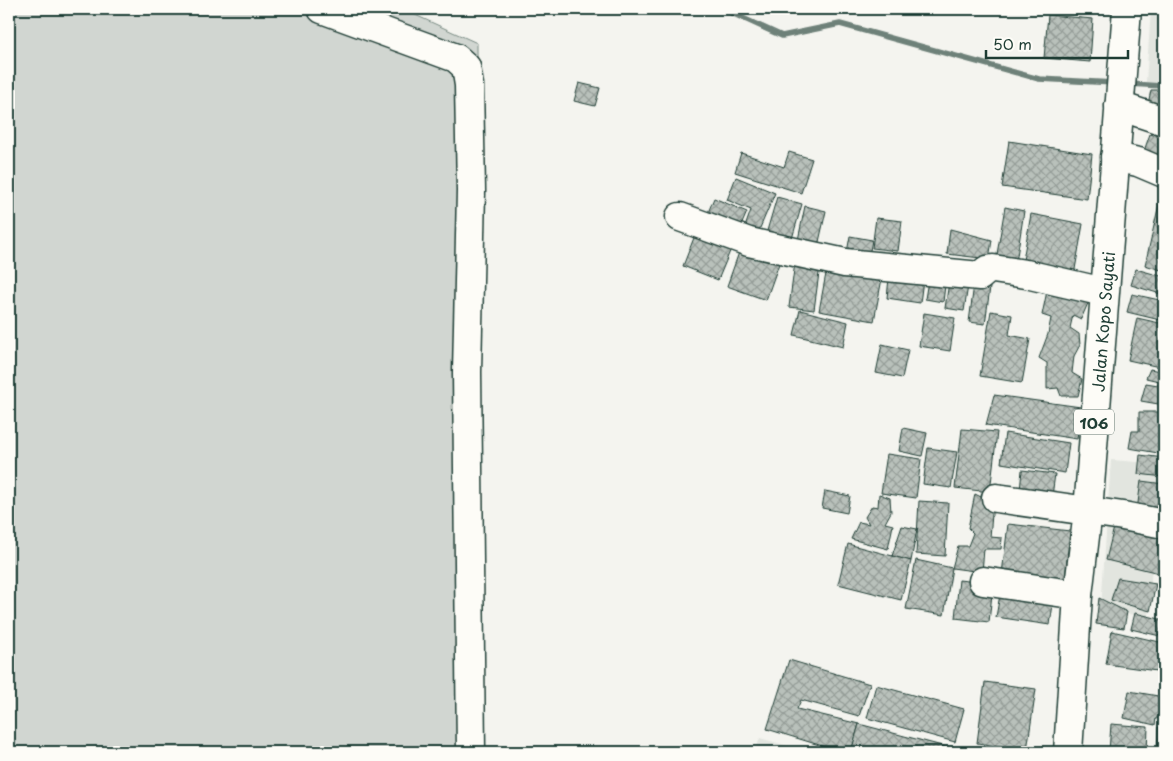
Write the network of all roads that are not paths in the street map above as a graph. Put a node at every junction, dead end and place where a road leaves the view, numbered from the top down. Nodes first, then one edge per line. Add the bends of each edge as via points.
1 (322, 9) edge
2 (1127, 9) edge
3 (1120, 88) junction
4 (1164, 122) edge
5 (1114, 157) junction
6 (1164, 173) edge
7 (680, 217) dead end
8 (1104, 292) junction
9 (996, 498) dead end
10 (1088, 511) junction
11 (1164, 524) edge
12 (983, 581) dead end
13 (1078, 596) junction
14 (471, 752) edge
15 (1068, 752) edge

1 - 14 main road via 456,58 466,67 471,191 467,372
2 - 3 main road, Jalan Kopo Sayati / 106
3 - 4 main road via 1140,112
3 - 5 main road, Jalan Kopo Sayati / 106
5 - 6 main road via 1138,162
5 - 8 main road, Jalan Kopo Sayati / 106
7 - 8 main road via 749,242 846,263 980,276 993,269
8 - 10 main road, Jalan Kopo Sayati / 106
9 - 10 main road
10 - 11 main road
10 - 13 main road, Jalan Kopo Sayati / 106
12 - 13 main road
13 - 15 main road, Jalan Kopo Sayati / 106

